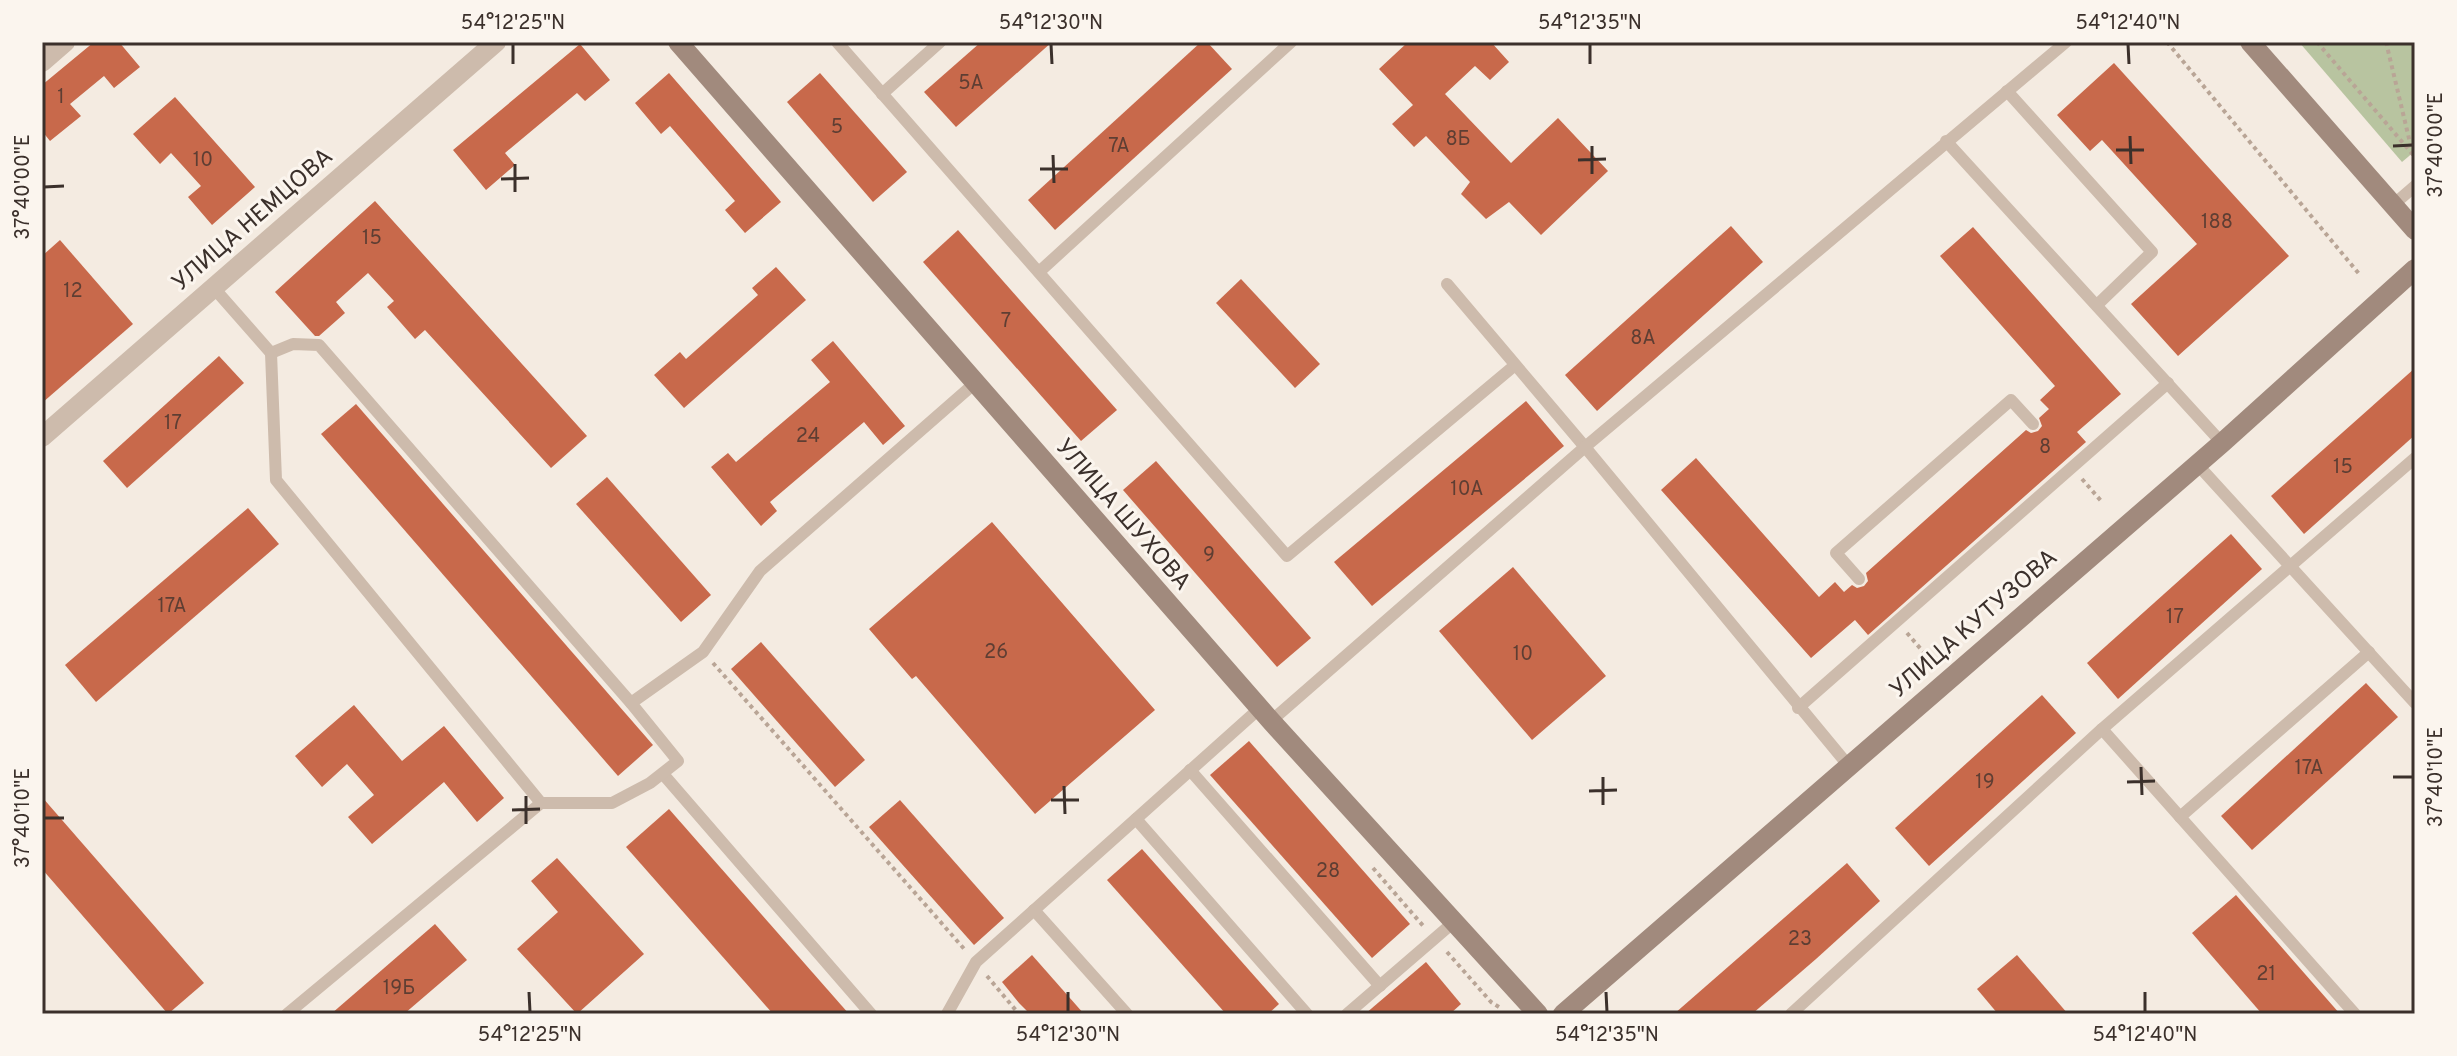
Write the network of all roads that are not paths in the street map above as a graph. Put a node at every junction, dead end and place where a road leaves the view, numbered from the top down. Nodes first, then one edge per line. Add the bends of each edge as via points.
1 (65, 42) edge
2 (496, 42) edge
3 (678, 42) edge
4 (837, 42) edge
5 (940, 42) edge
6 (1291, 42) edge
7 (2066, 42) edge
8 (2250, 42) edge
9 (42, 62) edge
10 (2007, 91) junction
11 (882, 94) junction
12 (1946, 141) junction
13 (2415, 186) edge
14 (2393, 205) junction
15 (2415, 230) edge
16 (2415, 269) edge
17 (1039, 272) junction
18 (1447, 284) dead end
19 (213, 287) junction
20 (2097, 305) junction
21 (271, 353) junction
22 (1514, 366) junction
23 (975, 383) junction
24 (2168, 383) junction
25 (2033, 424) dead end
26 (42, 437) edge
27 (2222, 443) junction
28 (1585, 447) junction
29 (2415, 458) edge
30 (2197, 464) junction
31 (2291, 566) junction
32 (1859, 579) dead end
33 (2369, 652) junction
34 (631, 703) junction
35 (2415, 703) edge
36 (1798, 708) junction
37 (1266, 714) junction
38 (2102, 729) junction
39 (1848, 765) junction
40 (1190, 770) junction
41 (663, 774) junction
42 (541, 803) junction
43 (2180, 817) junction
44 (1136, 819) junction
45 (1034, 910) junction
46 (1455, 921) junction
47 (1380, 986) junction
48 (1572, 1011) edge
49 (287, 1014) edge
50 (871, 1014) edge
51 (947, 1014) edge
52 (1127, 1014) edge
53 (1307, 1014) edge
54 (1347, 1014) edge
55 (1538, 1014) edge
56 (1791, 1014) edge
57 (2355, 1014) edge

1 - 9 street
2 - 19 street, УЛИЦА НЕМЦОВА
3 - 23 main road, УЛИЦА ШУХОВА
4 - 11 lane
5 - 11 lane
6 - 17 lane
7 - 10 lane
8 - 14 main road
10 - 12 lane
10 - 20 lane via 2152,252
11 - 17 lane
12 - 20 lane
12 - 28 lane
13 - 14 lane
14 - 15 main road
16 - 27 main road, УЛИЦА КУТУЗОВА
17 - 22 lane via 1287,556
18 - 22 lane
19 - 21 lane
19 - 26 street, УЛИЦА НЕМЦОВА
20 - 24 lane
21 - 34 lane via 293,344 319,345
21 - 42 lane via 276,480
22 - 28 lane
23 - 34 lane via 760,571 703,652
23 - 37 main road, УЛИЦА ШУХОВА
24 - 27 lane
24 - 36 lane via 2069,464
25 - 32 lane via 2011,400 1836,553
27 - 30 main road, УЛИЦА КУТУЗОВА
28 - 36 lane
28 - 37 lane
29 - 31 lane
30 - 31 lane
30 - 39 main road, УЛИЦА КУТУЗОВА
31 - 33 lane
31 - 38 lane
33 - 35 lane
33 - 43 lane
34 - 41 lane via 678,761
36 - 39 lane
37 - 40 lane
37 - 46 main road, УЛИЦА ШУХОВА
38 - 43 lane
38 - 56 lane
39 - 48 main road, УЛИЦА КУТУЗОВА
40 - 44 lane
40 - 47 lane
41 - 42 lane via 612,803
41 - 50 lane
42 - 49 lane
43 - 57 lane
44 - 45 lane
44 - 53 lane
45 - 51 lane via 976,962
45 - 52 lane
46 - 47 lane
46 - 55 main road, УЛИЦА ШУХОВА
47 - 54 lane

